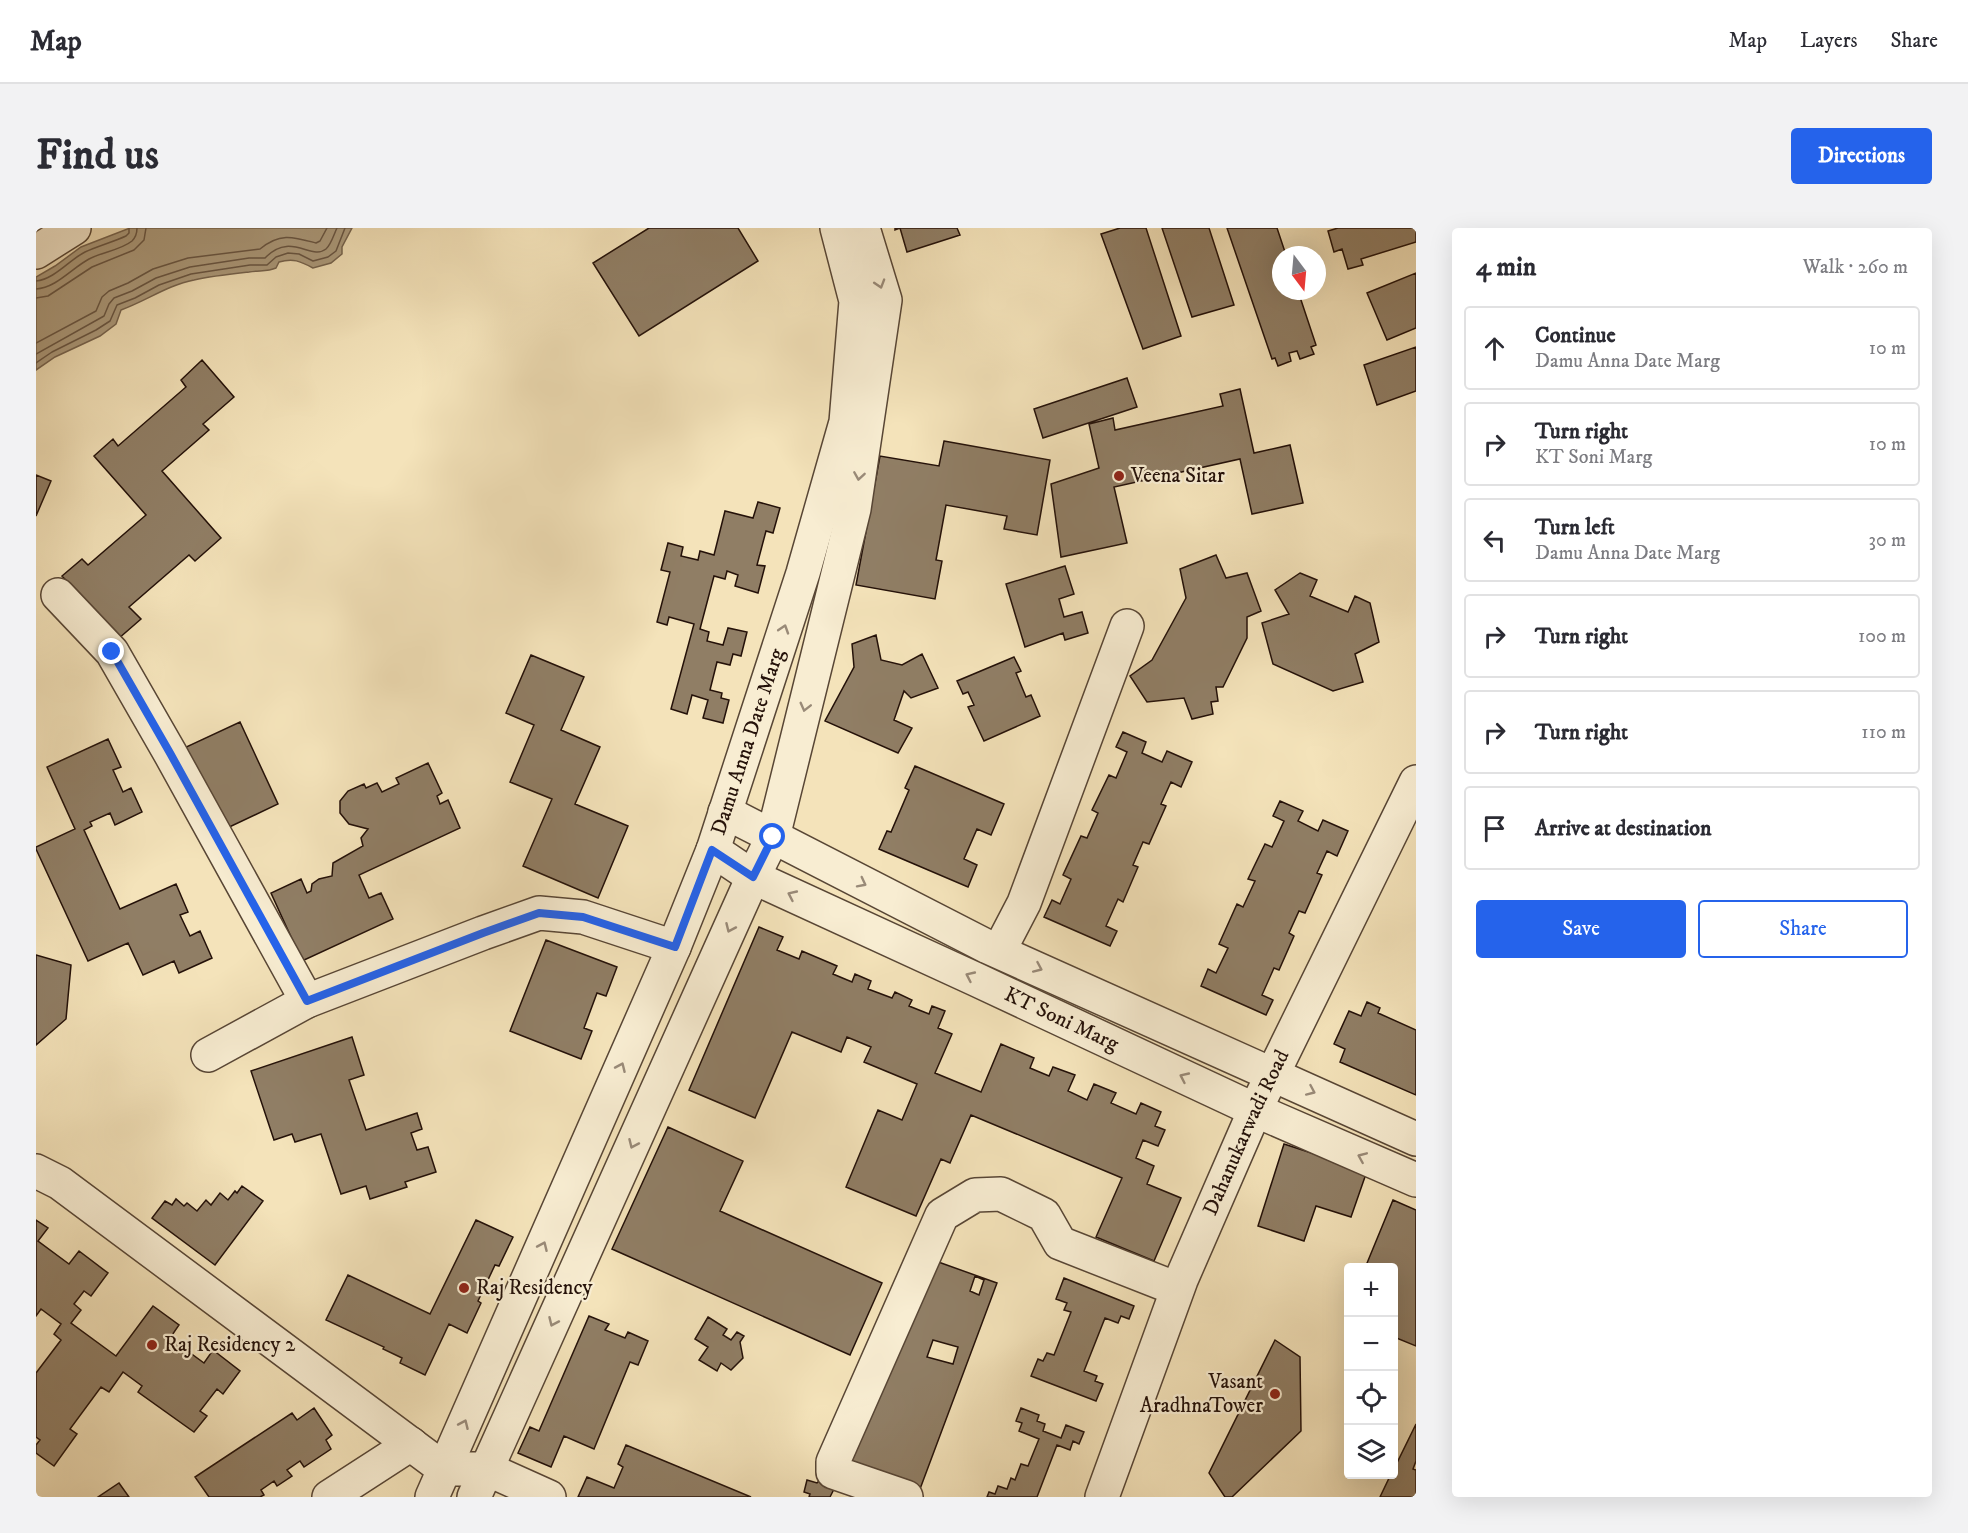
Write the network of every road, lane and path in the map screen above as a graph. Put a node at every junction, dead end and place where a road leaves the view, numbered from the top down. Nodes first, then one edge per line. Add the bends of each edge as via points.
1 (74, 228) edge
2 (837, 228) edge
3 (863, 228) edge
4 (36, 252) edge
5 (58, 595) dead end
6 (1127, 626) dead end
7 (1416, 782) edge
8 (725, 812) junction
9 (773, 837) junction
10 (712, 850) junction
11 (753, 877) junction
12 (675, 947) junction
13 (999, 951) junction
14 (307, 1001) junction
15 (208, 1055) dead end
16 (1273, 1074) junction
17 (1255, 1110) junction
18 (1416, 1139) edge
19 (36, 1171) edge
20 (1416, 1180) edge
21 (1177, 1289) junction
22 (411, 1444) junction
23 (438, 1483) edge
24 (481, 1483) edge
25 (329, 1497) edge
26 (549, 1497) edge
27 (906, 1497) edge
28 (1102, 1497) edge

1 - 4 street
8 -> 2 street, Damu Anna Date Marg via 803,573 846,422 856,301
3 -> 9 street, Damu Anna Date Marg via 885,300 854,509
5 - 14 street via 112,652
6 - 13 street via 1024,903
7 - 16 street, Dahanukarwadi Road
8 - 9 street, KT Soni Marg
8 - 10 street, Damu Anna Date Marg
9 - 11 street, Damu Anna Date Marg
9 -> 13 street, KT Soni Marg
10 - 11 street, KT Soni Marg
10 - 12 street, Damu Anna Date Marg
17 -> 11 street, KT Soni Marg
11 -> 24 street, Damu Anna Date Marg
12 - 14 street via 583,917 539,913
23 -> 12 street, Damu Anna Date Marg
13 -> 16 street, KT Soni Marg
14 - 15 street
16 - 17 street, Dahanukarwadi Road
16 -> 18 street, KT Soni Marg
20 -> 17 street, KT Soni Marg
17 - 21 street, Dahanukarwadi Road
19 - 22 street via 60,1183
21 - 27 street via 1060,1243 1044,1215 1001,1194 975,1195 942,1215 833,1462 833,1472
21 - 28 street, Dahanukarwadi Road
22 - 23 street
22 - 25 street
23 - 24 street
24 - 26 street

